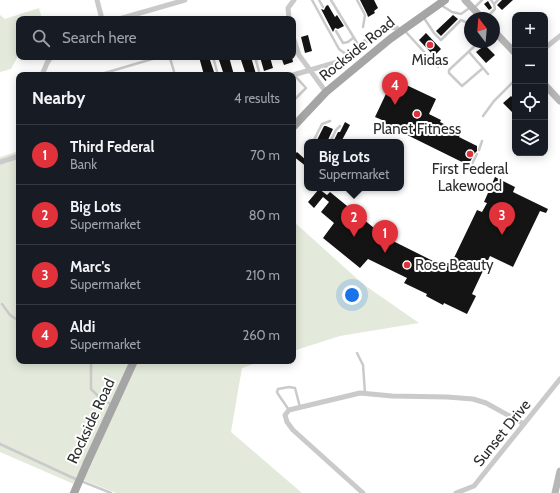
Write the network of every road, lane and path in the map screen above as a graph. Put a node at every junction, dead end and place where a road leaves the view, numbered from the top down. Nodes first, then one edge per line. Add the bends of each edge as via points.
1 (97, 0) edge
2 (185, 0) edge
3 (294, 0) edge
4 (312, 0) edge
5 (319, 0) edge
6 (331, 0) edge
7 (357, 0) edge
8 (465, 0) edge
9 (482, 0) edge
10 (491, 0) edge
11 (498, 0) edge
12 (442, 2) edge
13 (494, 4) junction
14 (472, 7) junction
15 (323, 8) dead end
16 (477, 12) edge
17 (492, 12) edge
18 (101, 16) edge
19 (129, 16) edge
20 (289, 16) edge
21 (422, 16) junction
22 (464, 21) edge
23 (363, 27) dead end
24 (336, 31) dead end
25 (401, 31) junction
26 (560, 36) edge
27 (500, 37) edge
28 (353, 38) junction
29 (296, 46) edge
30 (359, 46) junction
31 (548, 46) edge
32 (473, 48) edge
33 (512, 50) edge
34 (469, 52) junction
35 (348, 55) junction
36 (49, 60) edge
37 (149, 60) edge
38 (170, 60) edge
39 (214, 60) edge
40 (256, 60) edge
41 (438, 67) dead end
42 (483, 68) junction
43 (310, 70) junction
44 (43, 72) edge
45 (108, 72) edge
46 (174, 72) edge
47 (217, 72) edge
48 (259, 72) edge
49 (296, 74) edge
50 (488, 74) dead end
51 (296, 78) edge
52 (512, 83) edge
53 (548, 88) edge
54 (326, 92) junction
55 (296, 98) edge
56 (560, 101) edge
57 (483, 116) dead end
58 (330, 120) dead end
59 (296, 124) edge
60 (340, 126) dead end
61 (314, 139) edge
62 (332, 139) edge
63 (482, 142) dead end
64 (479, 150) dead end
65 (477, 154) dead end
66 (16, 157) edge
67 (0, 162) edge
68 (470, 168) dead end
69 (2, 304) dead end
70 (16, 319) edge
71 (357, 353) dead end
72 (91, 364) edge
73 (133, 364) edge
74 (560, 379) edge
75 (365, 393) junction
76 (114, 406) junction
77 (300, 407) junction
78 (289, 410) junction
79 (524, 424) junction
80 (0, 444) edge
81 (560, 471) edge
82 (74, 493) edge
83 (111, 493) edge
84 (363, 493) edge
85 (456, 493) edge
86 (555, 493) edge

1 - 18 street
2 - 19 street
3 - 20 street via 288,8
4 - 35 lane via 339,49
5 - 15 lane
6 - 28 lane
7 - 23 lane via 365,15
8 - 14 street
9 - 14 lane
10 - 13 lane
11 - 13 lane
12 - 14 lane via 452,12 462,14
12 - 21 main road, Rockside Road
13 - 17 lane via 495,9
14 - 16 street
21 - 22 lane via 441,40 461,20
21 - 25 main road, Rockside Road
24 - 28 lane via 343,43
25 - 30 street via 397,28 384,28
25 - 41 lane
25 - 54 main road, Rockside Road
26 - 31 street
27 - 33 street
28 - 30 lane
29 - 43 street
30 - 35 street
32 - 34 lane
34 - 42 lane
34 - 42 lane via 449,70 449,73 462,86
35 - 43 street via 339,62
36 - 44 street
37 - 45 lane
38 - 46 lane
39 - 47 lane
40 - 48 lane
42 - 50 lane
43 - 49 street
43 - 54 street
51 - 55 lane via 306,88
52 - 57 lane
53 - 56 street
54 - 59 main road, Rockside Road
58 - 61 lane via 322,124
60 - 62 lane
63 - 64 lane
65 - 68 lane
66 - 67 street
69 - 70 lane
71 - 75 lane via 363,365
72 - 76 lane via 91,389 99,398
73 - 76 main road, Rockside Road
74 - 79 street, Sunset Drive
75 - 77 street
75 - 79 street via 473,399 486,403
76 - 82 main road, Rockside Road, bridge
77 - 78 street
77 - 78 lane via 295,388 278,389 278,394
78 - 84 street via 285,415 293,430
79 - 85 street, Sunset Drive via 474,486
80 - 83 lane
81 - 86 street

